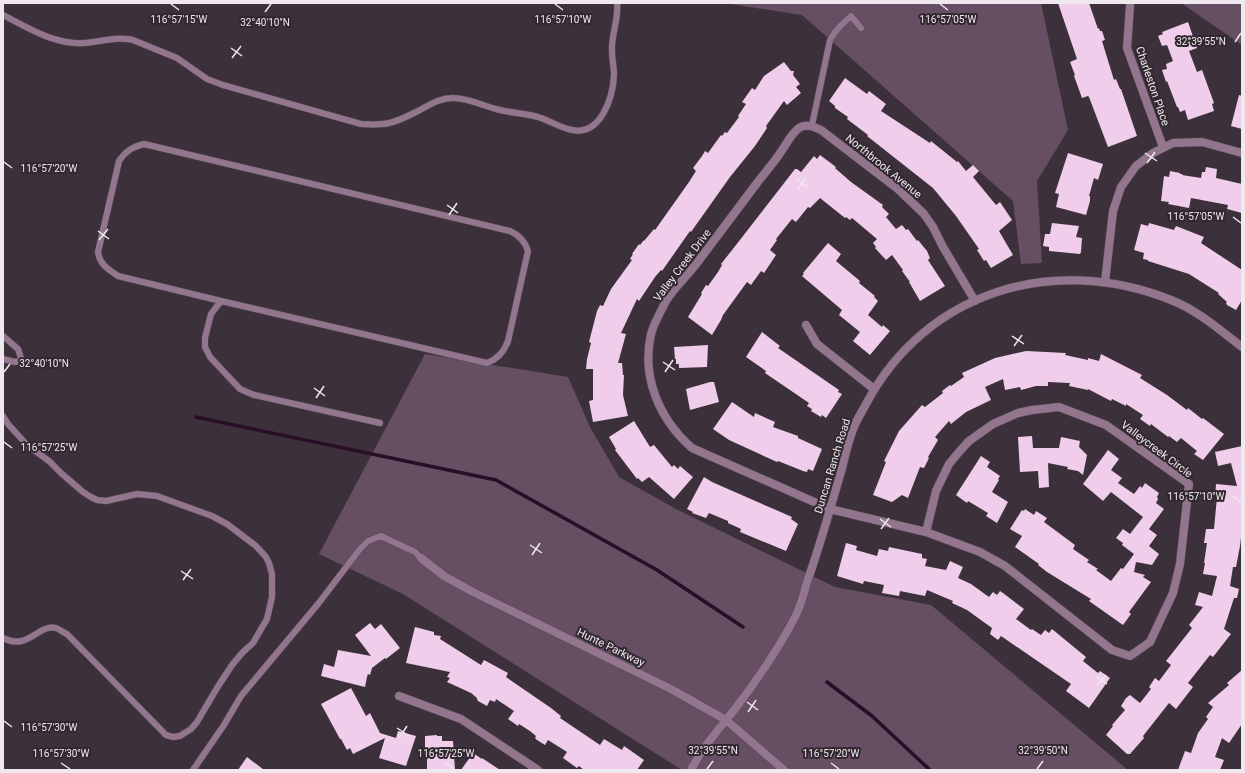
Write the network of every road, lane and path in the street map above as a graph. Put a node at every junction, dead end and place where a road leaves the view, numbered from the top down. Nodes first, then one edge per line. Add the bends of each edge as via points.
1 (616, 3) edge
2 (1130, 6) dead end
3 (3, 15) edge
4 (861, 28) dead end
5 (808, 125) junction
6 (1163, 147) junction
7 (1242, 154) edge
8 (1105, 282) junction
9 (221, 301) junction
10 (975, 301) junction
11 (806, 325) dead end
12 (3, 336) edge
13 (1242, 347) edge
14 (3, 359) edge
15 (874, 389) junction
16 (3, 416) edge
17 (380, 423) dead end
18 (830, 510) junction
19 (926, 532) junction
20 (421, 558) joint
21 (3, 638) edge
22 (399, 696) dead end
23 (726, 720) junction
24 (193, 770) edge
25 (538, 770) edge
26 (691, 770) edge
27 (784, 770) edge

1 - 3 lane via 611,49 614,75 607,109 592,126 579,131 525,113 496,109 470,100 454,98 432,102 413,113 384,124 361,124 223,85 176,58 134,40 61,42
2 - 6 street, Charleston Place via 1127,48
4 - 5 lane via 851,16 833,34
5 - 10 street, Northbrook Avenue via 822,130 898,189 924,214
5 - 18 street, Valley Creek Drive via 795,130 782,151 667,300 651,334 648,366 652,390 667,421 692,448
6 - 7 street via 1173,143 1202,142
6 - 8 street via 1136,166 1116,199 1112,211
8 - 10 street, Duncan Ranch Road via 1066,279 1046,281 1008,289
8 - 13 street, Duncan Ranch Road via 1172,300 1196,313
9 - 9 lane via 487,363 504,350 508,341 528,251 522,239 510,230 144,144 134,146 119,161 98,252 100,259 104,266 118,276
9 - 17 lane via 211,314 205,347 210,357 240,389 254,395
10 - 15 street, Duncan Ranch Road via 926,331 898,358
11 - 15 street via 817,344
12 - 14 lane via 18,349 21,358 15,362
15 - 18 street, Duncan Ranch Road via 854,427
16 - 21 lane via 27,445 49,460 83,492 97,500 106,501 137,494 157,496 227,524 266,557 272,574 272,597 267,619 253,643 232,666 197,722 180,736 166,735 67,634 56,628 45,629 24,641 15,642
18 - 19 street, Valleycreek Circle
18 - 23 street, Duncan Ranch Road via 797,613 772,656
19 - 19 street, Valleycreek Circle via 936,491 949,464 959,452 969,441 993,424 1032,410 1059,407 1106,425 1189,484 1181,555 1173,593 1150,642 1130,656 1112,650 1005,566 980,552
20 - 23 street, Hunte Parkway via 444,576 473,592 671,689
20 - 24 lane via 415,552 381,536 368,541 242,696
22 - 25 street via 461,719
23 - 26 street, Duncan Ranch Road
23 - 27 street, Hunte Parkway

